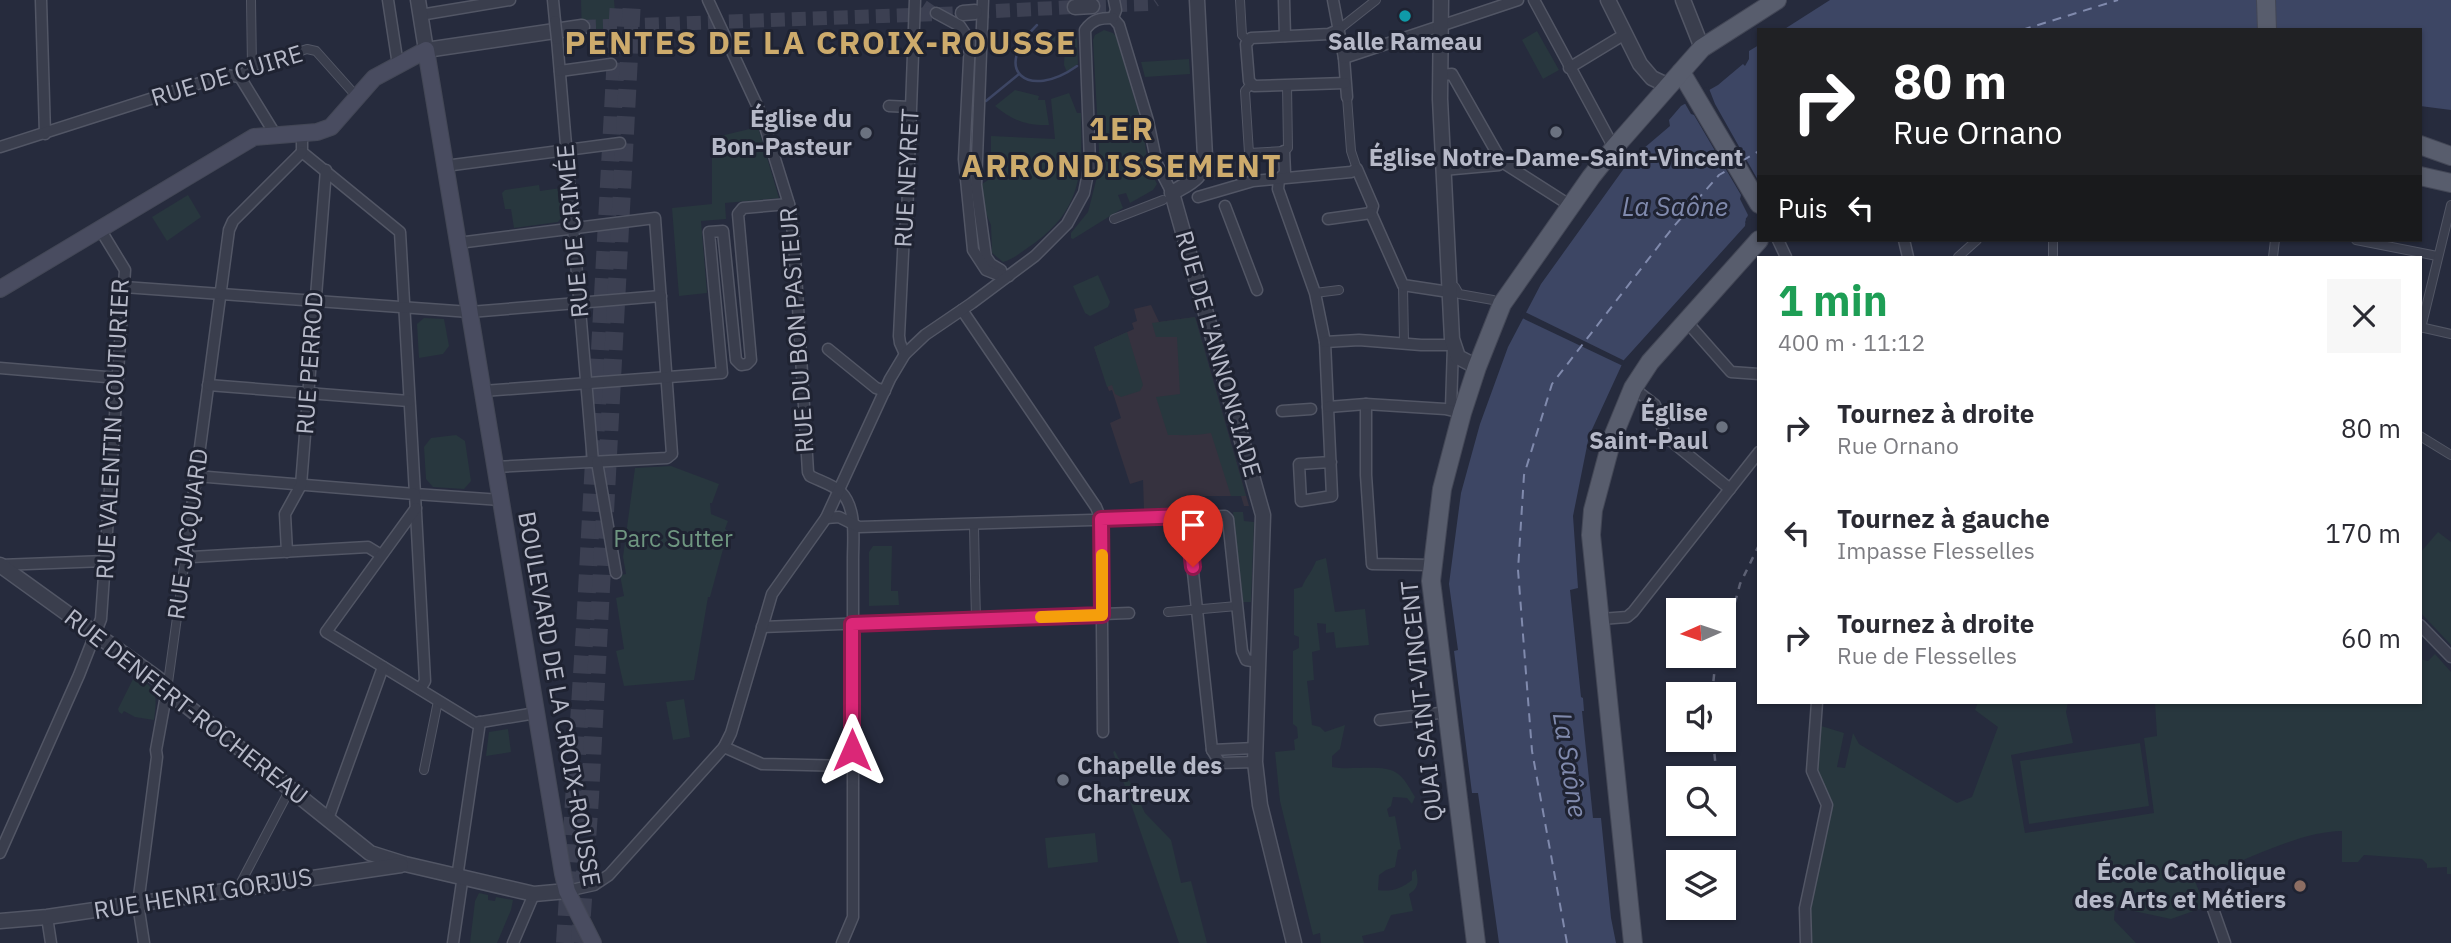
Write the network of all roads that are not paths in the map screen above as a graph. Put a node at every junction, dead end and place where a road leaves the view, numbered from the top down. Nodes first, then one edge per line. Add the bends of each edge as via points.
1 (41, 0) edge
2 (251, 0) edge
3 (388, 0) edge
4 (418, 0) edge
5 (510, 0) edge
6 (553, 0) edge
7 (708, 0) edge
8 (1114, 0) edge
9 (1198, 0) edge
10 (1240, 0) edge
11 (1284, 0) edge
12 (1333, 0) edge
13 (1376, 0) edge
14 (1441, 0) edge
15 (1518, 0) edge
16 (1534, 0) edge
17 (1608, 0) edge
18 (1683, 0) edge
19 (1777, 0) edge
20 (2258, 0) edge
21 (2266, 0) edge
22 (920, 2) edge
23 (1092, 6) dead end
24 (974, 8) edge
25 (1075, 8) dead end
26 (936, 13) tunnel mouth
27 (420, 15) junction
28 (1113, 18) junction
29 (1441, 26) junction
30 (582, 27) tunnel mouth
31 (2258, 28) edge
32 (2267, 28) edge
33 (1338, 30) junction
34 (1625, 34) junction
35 (1285, 36) junction
36 (1247, 40) junction
37 (1702, 48) junction
38 (426, 50) junction
39 (1345, 58) junction
40 (611, 64) dead end
41 (398, 65) junction
42 (252, 67) junction
43 (1569, 68) junction
44 (560, 71) junction
45 (1441, 75) junction
46 (240, 77) junction
47 (1675, 79) junction
48 (1345, 83) junction
49 (1250, 85) junction
50 (1287, 85) junction
51 (356, 97) junction
52 (1347, 97) joint
53 (889, 106) dead end
54 (910, 107) junction
55 (302, 133) junction
56 (45, 134) junction
57 (275, 134) junction
58 (620, 142) dead end
59 (2422, 146) edge
60 (0, 148) edge
61 (1614, 148) junction
62 (566, 150) junction
63 (302, 152) junction
64 (1284, 152) junction
65 (2451, 156) edge
66 (1502, 162) junction
67 (445, 166) junction
68 (1357, 169) junction
69 (326, 170) junction
70 (1443, 170) junction
71 (2422, 176) edge
72 (1279, 179) junction
73 (2451, 183) edge
74 (1167, 196) junction
75 (1198, 197) dead end
76 (1757, 201) edge
77 (789, 204) junction
78 (2451, 205) edge
79 (1225, 206) dead end
80 (1571, 206) junction
81 (1371, 213) junction
82 (1114, 219) dead end
83 (1328, 219) dead end
84 (573, 228) junction
85 (100, 229) junction
86 (1757, 242) edge
87 (1975, 242) edge
88 (2366, 242) edge
89 (458, 243) junction
90 (1959, 256) edge
91 (2437, 256) junction
92 (1009, 276) junction
93 (1403, 285) junction
94 (124, 286) junction
95 (0, 289) edge
96 (1452, 289) junction
97 (1256, 290) dead end
98 (1339, 290) dead end
99 (1315, 293) junction
100 (220, 295) junction
101 (661, 296) junction
102 (1493, 300) dead end
103 (315, 302) junction
104 (579, 303) junction
105 (405, 308) junction
106 (962, 310) junction
107 (470, 312) junction
108 (1686, 321) junction
109 (2422, 324) edge
110 (2422, 328) edge
111 (2451, 334) edge
112 (1325, 342) junction
113 (1404, 342) junction
114 (1452, 345) junction
115 (828, 349) dead end
116 (905, 354) junction
117 (1477, 367) junction
118 (0, 368) edge
119 (1757, 374) edge
120 (667, 377) junction
121 (118, 378) junction
122 (1638, 380) junction
123 (586, 382) junction
124 (208, 385) junction
125 (483, 391) junction
126 (886, 391) junction
127 (308, 394) junction
128 (410, 401) junction
129 (1366, 404) junction
130 (1328, 407) junction
131 (1311, 409) dead end
132 (1282, 411) dead end
133 (1457, 411) junction
134 (2422, 437) edge
135 (1757, 455) edge
136 (2451, 455) edge
137 (595, 462) junction
138 (1331, 462) junction
139 (495, 467) junction
140 (196, 476) junction
141 (301, 485) junction
142 (838, 489) junction
143 (1730, 489) junction
144 (415, 494) junction
145 (501, 500) junction
146 (416, 508) junction
147 (1187, 516) junction
148 (826, 518) junction
149 (1101, 519) junction
150 (851, 523) junction
151 (974, 526) dead end
152 (186, 552) junction
153 (287, 552) junction
154 (381, 555) junction
155 (105, 561) junction
156 (0, 565) edge
157 (1432, 565) junction
158 (616, 573) dead end
159 (1237, 606) junction
160 (1197, 609) junction
161 (1168, 612) dead end
162 (1129, 613) dead end
163 (1102, 615) junction
164 (976, 619) junction
165 (1601, 619) junction
166 (852, 624) junction
167 (762, 627) junction
168 (2422, 627) edge
169 (96, 634) junction
170 (2451, 657) edge
171 (1258, 662) junction
172 (383, 667) junction
173 (420, 689) junction
174 (167, 690) junction
175 (438, 701) junction
176 (1816, 707) edge
177 (1448, 712) junction
178 (536, 713) junction
179 (1380, 720) dead end
180 (480, 722) junction
181 (1103, 732) dead end
182 (724, 747) junction
183 (1255, 755) junction
184 (852, 766) junction
185 (424, 770) dead end
186 (290, 789) junction
187 (328, 819) junction
188 (0, 853) edge
189 (370, 853) junction
190 (405, 864) junction
191 (369, 869) junction
192 (460, 877) junction
193 (238, 889) junction
194 (568, 891) junction
195 (534, 894) junction
196 (138, 904) junction
197 (2213, 909) dead end
198 (47, 917) junction
199 (0, 921) edge
200 (51, 943) edge
201 (144, 943) edge
202 (453, 943) edge
203 (513, 943) edge
204 (593, 943) edge
205 (842, 943) edge
206 (1294, 943) edge
207 (1476, 943) edge
208 (1633, 943) edge
209 (1806, 943) edge
210 (2225, 943) edge

1 - 56 street
2 - 42 street
3 - 41 street
4 - 27 street, BOULEVARD DE LA CROIX-ROUSSE
5 - 27 street
6 - 44 street, RUE DE CRIMÉE, bridge
7 - 77 street, RUE DU BON PASTEUR via 757,103
8 - 28 street
9 - 74 street via 1205,157 1197,177
10 - 36 street via 1242,35
11 - 35 street
12 - 33 street
13 - 33 street
14 - 29 street
15 - 29 street
16 - 43 street
17 - 34 street
18 - 37 street
19 - 37 main road, QUAI SAINT-VINCENT
20 - 31 main road
21 - 32 main road
22 - 54 street, RUE NEYRET
23 - 25 street
24 - 92 street via 976,185 986,257
26 - 92 street via 960,26 970,41 964,159 973,250 986,270
27 - 38 street, BOULEVARD DE LA CROIX-ROUSSE
28 - 74 street via 1136,80
28 - 92 street via 1091,21 1085,30 1090,163 1084,193 1067,223
29 - 39 street
29 - 45 street
30 - 38 street
33 - 35 street
33 - 39 street
34 - 43 street
34 - 47 street via 1648,75
35 - 36 street
36 - 49 street
37 - 47 main road, QUAI SAINT-VINCENT
38 - 41 main road
38 - 67 main road, BOULEVARD DE LA CROIX-ROUSSE
39 - 48 street
40 - 44 street
41 - 51 main road via 374,78
42 - 46 street, RUE DE CUIRE
42 - 51 street, RUE DE CUIRE via 307,49 316,51
43 - 61 street
44 - 62 street, RUE DE CRIMÉE
45 - 66 street via 1452,74
45 - 70 street
46 - 56 street, RUE DE CUIRE via 225,75
46 - 57 street
47 - 61 main road, QUAI SAINT-VINCENT
47 - 76 main road via 1691,87
48 - 50 street
48 - 52 street
49 - 50 street
49 - 64 street via 1245,91 1248,153
50 - 64 street via 1288,148
51 - 55 main road via 331,127
52 - 68 street
53 - 54 street
54 - 116 street, RUE NEYRET via 899,336
55 - 57 main road
55 - 63 street
56 - 60 street, RUE DE CUIRE
57 - 85 main road via 253,138
58 - 62 street
59 - 65 main road
61 - 80 main road, QUAI SAINT-VINCENT
62 - 67 street
62 - 84 street, RUE DE CRIMÉE
63 - 69 street
63 - 100 street, RUE JACQUARD via 233,221
64 - 72 street via 1285,173
66 - 70 street
66 - 80 street
67 - 89 main road, BOULEVARD DE LA CROIX-ROUSSE
68 - 72 street
68 - 81 street via 1373,205
69 - 103 street, RUE PERROD
69 - 105 street via 398,228
70 - 96 street
71 - 73 main road
72 - 75 street via 1253,181
72 - 99 street via 1278,189
74 - 82 street
74 - 171 street, RUE DE L'ANNONCIADE via 1262,515
77 - 120 street via 743,208 738,214 751,359 741,365 736,360 723,231 709,232 722,373
77 - 142 street, RUE DU BON PASTEUR via 808,472
78 - 91 street
79 - 97 street
80 - 117 main road, QUAI SAINT-VINCENT via 1502,304
81 - 83 street
81 - 93 street
84 - 89 street
84 - 101 street via 655,218
84 - 104 street, RUE DE CRIMÉE
85 - 94 street, RUE VALENTIN COUTURIER via 125,270
85 - 95 main road
86 - 108 main road
87 - 90 street
88 - 91 street
89 - 107 main road, BOULEVARD DE LA CROIX-ROUSSE
91 - 109 street
92 - 106 street
93 - 96 street
93 - 113 street
94 - 100 street
94 - 121 street, RUE VALENTIN COUTURIER
96 - 102 street via 1460,295
96 - 114 street
98 - 99 street
99 - 112 street
100 - 103 street
100 - 124 street, RUE JACQUARD
101 - 104 street
101 - 120 street
103 - 105 street
103 - 127 street, RUE PERROD
104 - 107 street
104 - 123 street, RUE DE CRIMÉE
105 - 107 street
105 - 128 street
106 - 116 street
106 - 149 street
107 - 125 main road, BOULEVARD DE LA CROIX-ROUSSE
108 - 119 street via 1731,372
108 - 122 main road
110 - 111 street
112 - 113 street
112 - 130 street
113 - 114 street
114 - 117 street via 1458,357
114 - 133 street, QUAI SAINT-VINCENT
115 - 126 street
116 - 126 street
117 - 133 main road, QUAI SAINT-VINCENT
118 - 121 street
120 - 123 street
120 - 137 street via 672,454
121 - 155 street, RUE VALENTIN COUTURIER
122 - 143 street via 1655,405 1665,436
122 - 165 main road via 1612,439 1591,523
123 - 125 street
123 - 137 street, RUE DE CRIMÉE
124 - 127 street
124 - 140 street, RUE JACQUARD
125 - 139 main road, BOULEVARD DE LA CROIX-ROUSSE
126 - 142 street
127 - 128 street
127 - 141 street, RUE PERROD
128 - 144 street
129 - 130 street
129 - 133 street
129 - 157 street via 1372,564
130 - 138 street
131 - 132 street
133 - 157 main road, QUAI SAINT-VINCENT
134 - 136 street
135 - 143 street
137 - 139 street
137 - 158 street, RUE DE CRIMÉE
138 - 138 street via 1298,464 1300,500 1331,498
139 - 145 main road, BOULEVARD DE LA CROIX-ROUSSE
140 - 141 street, BOULEVARD DE LA CROIX-ROUSSE
140 - 152 street, RUE JACQUARD
141 - 144 street, BOULEVARD DE LA CROIX-ROUSSE
141 - 153 street, RUE PERROD via 285,514
142 - 148 street
142 - 150 street via 847,501
143 - 165 street via 1633,612 1628,617
144 - 145 street, BOULEVARD DE LA CROIX-ROUSSE
144 - 146 street
145 - 178 main road, BOULEVARD DE LA CROIX-ROUSSE
146 - 154 street
146 - 173 street via 425,681
147 - 149 street
147 - 159 street via 1222,515 1228,519
147 - 160 street
148 - 150 street
148 - 167 street via 775,589
149 - 150 street via 859,527
149 - 163 street
150 - 166 street
151 - 164 street
152 - 153 street via 192,557
152 - 174 street, RUE JACQUARD
153 - 154 street via 368,547
154 - 172 street via 326,632
155 - 156 street
155 - 169 street, RUE VALENTIN COUTURIER
156 - 169 street, RUE DENFERT-ROCHEREAU
157 - 177 main road, QUAI SAINT-VINCENT
159 - 160 street
159 - 171 street via 1243,656
160 - 161 street
160 - 183 street via 1212,750 1220,763
162 - 163 street
163 - 164 street
163 - 181 street
164 - 166 street
165 - 208 main road
166 - 167 street
166 - 184 street
167 - 182 street
168 - 170 street
169 - 174 street, RUE DENFERT-ROCHEREAU
169 - 188 street, RUE VALENTIN COUTURIER
171 - 183 street, RUE DE L'ANNONCIADE
172 - 173 street
172 - 187 street
173 - 175 street
174 - 186 street, RUE DENFERT-ROCHEREAU
174 - 196 street, RUE JACQUARD
175 - 180 street
175 - 185 street
176 - 209 street via 1812,771 1827,805 1805,908
177 - 179 street
177 - 207 main road, QUAI SAINT-VINCENT
178 - 180 street
178 - 194 main road, BOULEVARD DE LA CROIX-ROUSSE
180 - 192 street
182 - 184 street via 762,764
182 - 194 street via 609,875 594,885
183 - 206 street, RUE DE L'ANNONCIADE via 1258,789
184 - 205 street via 853,917
186 - 187 street, RUE DENFERT-ROCHEREAU
186 - 193 street
187 - 189 street, RUE DENFERT-ROCHEREAU
189 - 190 street, RUE DENFERT-ROCHEREAU
189 - 191 street
190 - 191 street, RUE HENRI GORJUS
190 - 192 street, RUE DENFERT-ROCHEREAU
191 - 193 street, RUE HENRI GORJUS
192 - 195 street, RUE DENFERT-ROCHEREAU
192 - 202 street
193 - 196 street, RUE HENRI GORJUS
194 - 195 street, RUE DENFERT-ROCHEREAU
194 - 204 main road, BOULEVARD DE LA CROIX-ROUSSE
195 - 203 street
196 - 198 street, RUE HENRI GORJUS
196 - 201 street, RUE JACQUARD
197 - 210 street
198 - 199 street, RUE HENRI GORJUS
198 - 200 street

